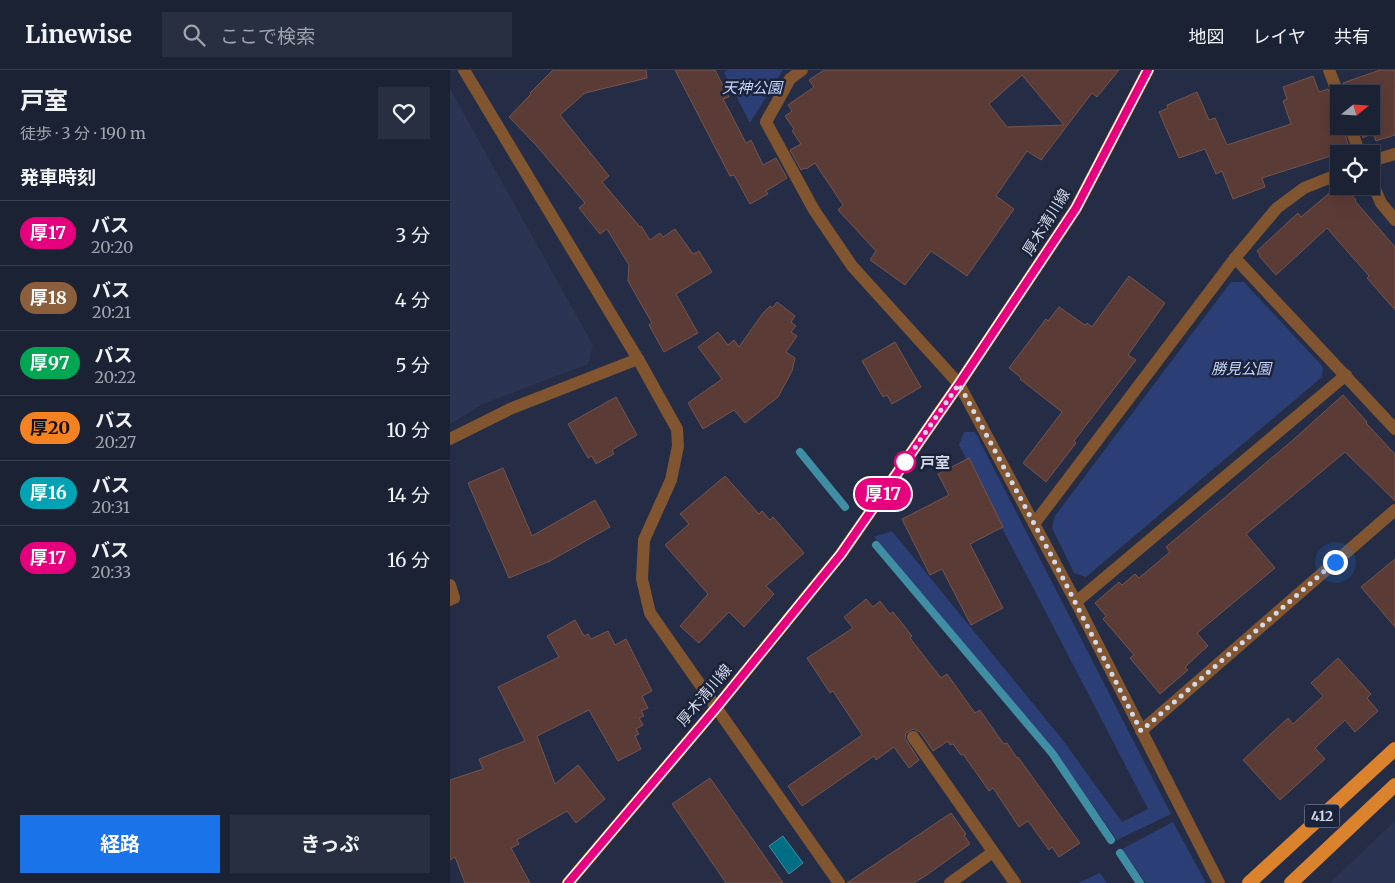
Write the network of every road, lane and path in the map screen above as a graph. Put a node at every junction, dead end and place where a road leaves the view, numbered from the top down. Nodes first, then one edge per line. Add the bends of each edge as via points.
1 (464, 70) edge
2 (802, 70) edge
3 (1148, 70) edge
4 (1329, 70) edge
5 (1335, 85) edge
6 (1395, 154) edge
7 (1380, 158) edge
8 (1330, 178) edge
9 (1378, 195) edge
10 (1395, 220) edge
11 (1235, 258) junction
12 (638, 359) junction
13 (1346, 375) junction
14 (959, 384) junction
15 (1395, 428) edge
16 (450, 439) edge
17 (1395, 510) edge
18 (1034, 524) junction
19 (450, 585) edge
20 (450, 600) edge
21 (1076, 602) junction
22 (716, 708) junction
23 (1141, 731) junction
24 (913, 737) dead end
25 (1395, 749) edge
26 (1395, 785) edge
27 (993, 852) junction
28 (568, 883) edge
29 (839, 883) edge
30 (950, 883) edge
31 (1015, 883) edge
32 (1218, 883) edge
33 (1249, 883) edge
34 (1291, 883) edge

1 - 12 street
2 - 14 street via 790,79 766,122 814,210 852,266
3 - 14 main road, 厚木清川線 via 1076,208
4 - 5 street
6 - 7 street
8 - 11 street via 1304,188 1277,208
9 - 10 street
11 - 13 street
11 - 18 street
12 - 16 street via 510,409
12 - 22 street via 676,429 678,446 671,480 644,540 642,579 650,613
13 - 15 street
13 - 21 street
14 - 18 street
14 - 22 main road, 厚木清川線 via 841,554
17 - 23 street
18 - 21 street
19 - 20 street via 454,598
21 - 23 street
22 - 28 main road, 厚木清川線
22 - 29 street
23 - 32 street
24 - 27 street
25 - 33 highway, 412
26 - 34 highway, 412
27 - 30 street
27 - 31 street

